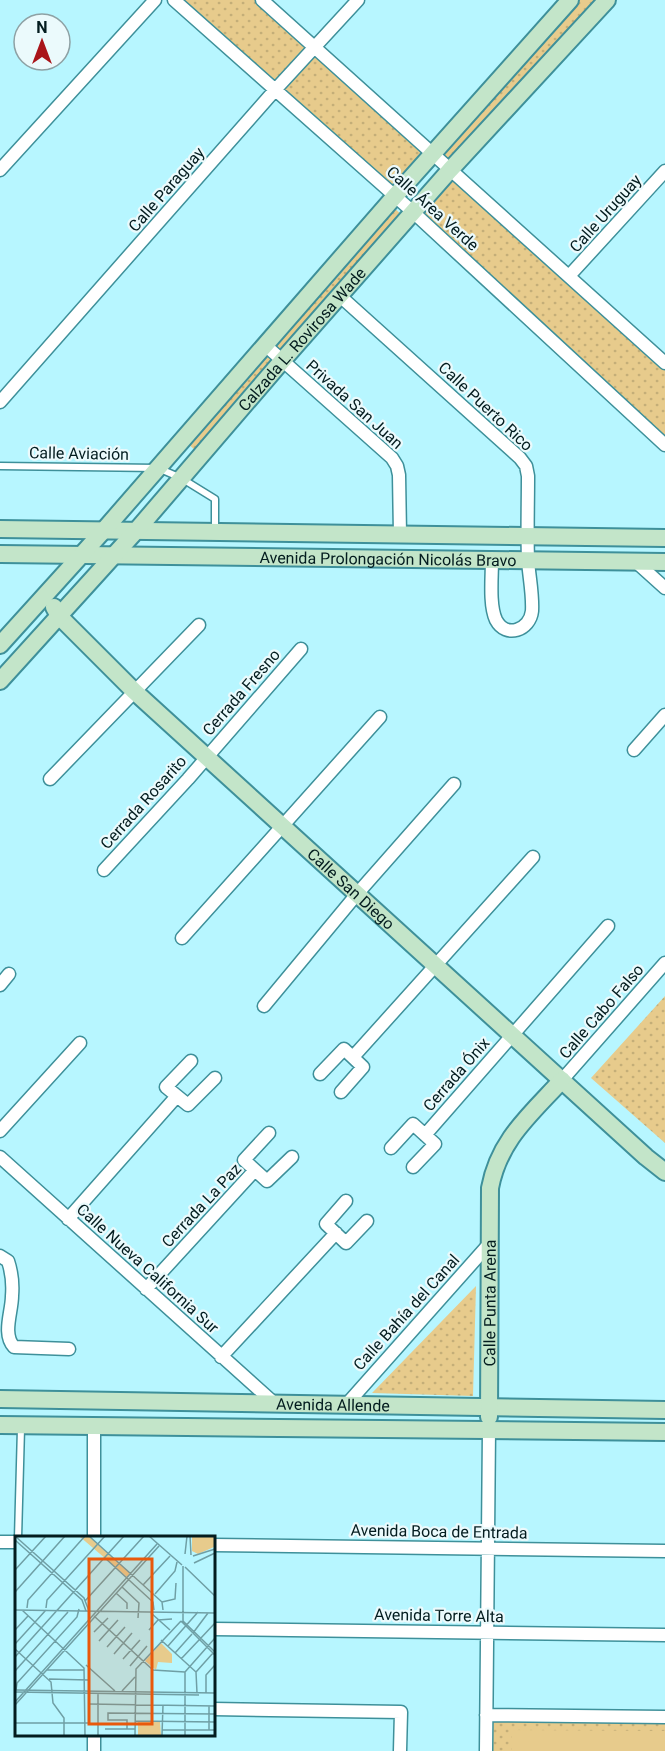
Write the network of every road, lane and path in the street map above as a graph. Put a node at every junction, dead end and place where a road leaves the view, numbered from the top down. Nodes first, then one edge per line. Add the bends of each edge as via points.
1 (155, 0) edge
2 (174, 0) edge
3 (262, 0) edge
4 (358, 0) edge
5 (570, 0) edge
6 (607, 0) edge
7 (314, 47) junction
8 (275, 90) junction
9 (433, 154) junction
10 (0, 170) edge
11 (450, 170) junction
12 (665, 171) edge
13 (395, 196) junction
14 (413, 212) junction
15 (569, 276) junction
16 (339, 296) junction
17 (265, 345) junction
18 (282, 361) junction
19 (665, 363) edge
20 (0, 402) edge
21 (665, 445) edge
22 (0, 466) edge
23 (158, 468) junction
24 (181, 478) junction
25 (0, 529) edge
26 (104, 531) junction
27 (136, 531) junction
28 (214, 532) junction
29 (400, 534) junction
30 (528, 536) junction
31 (665, 538) edge
32 (0, 554) edge
33 (81, 555) junction
34 (112, 555) junction
35 (492, 560) junction
36 (528, 560) junction
37 (635, 561) junction
38 (665, 562) edge
39 (665, 588) edge
40 (47, 594) junction
41 (59, 616) junction
42 (200, 624) dead end
43 (0, 645) edge
44 (301, 649) dead end
45 (0, 681) edge
46 (134, 691) junction
47 (665, 715) edge
48 (380, 717) dead end
49 (634, 750) dead end
50 (207, 757) junction
51 (50, 779) dead end
52 (454, 784) dead end
53 (282, 826) junction
54 (533, 857) dead end
55 (104, 870) dead end
56 (357, 894) junction
57 (608, 926) dead end
58 (182, 938) dead end
59 (665, 963) edge
60 (436, 965) junction
61 (9, 974) dead end
62 (0, 985) edge
63 (264, 1006) dead end
64 (512, 1035) junction
65 (80, 1043) dead end
66 (349, 1053) junction
67 (191, 1062) dead end
68 (320, 1074) dead end
69 (214, 1078) dead end
70 (562, 1080) junction
71 (341, 1092) dead end
72 (177, 1096) junction
73 (0, 1131) edge
74 (269, 1133) dead end
75 (425, 1135) junction
76 (391, 1148) dead end
77 (0, 1157) edge
78 (292, 1157) dead end
79 (413, 1167) dead end
80 (255, 1170) junction
81 (665, 1172) edge
82 (346, 1201) dead end
83 (68, 1219) junction
84 (367, 1221) dead end
85 (336, 1233) junction
86 (490, 1243) junction
87 (0, 1256) edge
88 (146, 1289) junction
89 (69, 1349) dead end
90 (221, 1357) junction
91 (0, 1399) edge
92 (274, 1403) junction
93 (347, 1404) junction
94 (489, 1407) junction
95 (665, 1410) edge
96 (0, 1425) edge
97 (21, 1425) junction
98 (94, 1426) junction
99 (489, 1430) junction
100 (665, 1432) edge
101 (17, 1536) edge
102 (94, 1536) edge
103 (15, 1540) edge
104 (0, 1542) edge
105 (214, 1545) edge
106 (489, 1548) junction
107 (665, 1551) edge
108 (214, 1629) edge
109 (488, 1632) junction
110 (665, 1635) edge
111 (214, 1709) edge
112 (486, 1715) junction
113 (665, 1717) edge
114 (400, 1751) edge
115 (486, 1751) edge

1 - 10 street
2 - 8 street, Calle Área Verde
3 - 7 street
4 - 7 street, Calle Paraguay
5 - 9 street, Calzada L. Rovirosa Wade
6 - 11 street, Calzada L. Rovirosa Wade
7 - 8 street, Calle Paraguay
7 - 9 street
8 - 13 street, Calle Área Verde
8 - 20 street, Calle Paraguay
9 - 11 street
9 - 13 street, Calzada L. Rovirosa Wade
11 - 14 street, Calzada L. Rovirosa Wade
11 - 15 street
12 - 15 street, Calle Uruguay
13 - 14 street, Calle Área Verde
13 - 17 street, Calzada L. Rovirosa Wade
14 - 16 street, Calzada L. Rovirosa Wade
14 - 21 street, Calle Área Verde
15 - 19 street
16 - 18 street, Calzada L. Rovirosa Wade
16 - 30 street, Calle Puerto Rico via 520,458 528,476
17 - 18 street, Privada San Juan
17 - 23 street, Calzada L. Rovirosa Wade
18 - 24 street, Calzada L. Rovirosa Wade
18 - 29 street, Privada San Juan via 398,466
22 - 23 lane, Calle Aviación
23 - 24 lane
23 - 26 street, Calzada L. Rovirosa Wade
24 - 27 street, Calzada L. Rovirosa Wade
24 - 28 lane via 215,499
25 - 26 street, Avenida Prolongación Nicolás Bravo
26 - 27 street, Avenida Prolongación Nicolás Bravo
26 - 33 street, Calzada L. Rovirosa Wade
27 - 28 street, Avenida Prolongación Nicolás Bravo
27 - 34 street, Calzada L. Rovirosa Wade
28 - 29 street, Avenida Prolongación Nicolás Bravo
29 - 30 street, Avenida Prolongación Nicolás Bravo
30 - 31 street, Avenida Prolongación Nicolás Bravo
30 - 36 street, Calle Puerto Rico
32 - 33 street, Avenida Prolongación Nicolás Bravo
33 - 34 street, Avenida Prolongación Nicolás Bravo
33 - 40 street, Calzada L. Rovirosa Wade
34 - 35 street, Avenida Prolongación Nicolás Bravo
34 - 41 street, Calzada L. Rovirosa Wade
35 - 36 street, Avenida Prolongación Nicolás Bravo
35 - 36 street, Calle Puerto Rico via 493,609 501,627 509,631 526,626 532,610
36 - 37 street, Avenida Prolongación Nicolás Bravo
37 - 38 street, Avenida Prolongación Nicolás Bravo
37 - 39 street
40 - 41 street, Calle San Diego
40 - 43 street, Calzada L. Rovirosa Wade
41 - 45 street, Calzada L. Rovirosa Wade
41 - 46 street, Calle San Diego
42 - 46 street
44 - 50 street, Cerrada Fresno
46 - 50 street, Calle San Diego
46 - 51 street
47 - 49 street
48 - 53 street
50 - 53 street, Calle San Diego
50 - 55 street, Cerrada Rosarito
52 - 56 street
53 - 56 street, Calle San Diego
53 - 58 street
54 - 60 street
56 - 60 street, Calle San Diego
56 - 63 street
57 - 64 street, Cerrada Ónix
59 - 70 street, Calle Cabo Falso
60 - 64 street, Calle San Diego
60 - 66 street
61 - 62 street
64 - 70 street, Calle San Diego
64 - 75 street, Cerrada Ónix
65 - 73 street
66 - 68 street
66 - 71 street via 363,1067
67 - 72 street via 166,1088
69 - 72 street via 188,1105
70 - 81 street, Calle San Diego
70 - 86 street, Calle Punta Arena via 518,1128 496,1164 490,1188
72 - 83 street
74 - 80 street, Cerrada La Paz via 244,1160
75 - 76 street via 412,1124
75 - 79 street via 435,1144
77 - 83 street, Calle Nueva California Sur
78 - 80 street, Cerrada La Paz via 267,1182
80 - 88 street, Cerrada La Paz
82 - 85 street via 326,1224
83 - 88 street, Calle Nueva California Sur
84 - 85 street via 346,1243
85 - 90 street
86 - 93 street, Calle Bahía del Canal
86 - 94 street, Calle Punta Arena
87 - 89 street via 12,1272 9,1342 14,1347
88 - 90 street, Calle Nueva California Sur
90 - 92 street, Calle Nueva California Sur
91 - 92 street, Avenida Allende
92 - 93 street, Avenida Allende
93 - 94 street, Avenida Allende
94 - 95 street, Avenida Allende
94 - 99 street, Calle Punta Arena
96 - 97 street, Avenida Allende
97 - 98 street, Avenida Allende
97 - 101 lane
98 - 99 street, Avenida Allende
98 - 102 street
99 - 100 street, Avenida Allende
99 - 106 street, Calle Punta Arena
103 - 104 street
105 - 106 street, Avenida Boca de Entrada
106 - 107 street, Avenida Boca de Entrada
106 - 109 street, Calle Punta Arena
108 - 109 street, Avenida Torre Alta
109 - 110 street, Avenida Torre Alta
109 - 112 street, Calle Punta Arena
111 - 114 street via 401,1712
112 - 113 street
112 - 115 street, Calle Punta Arena

